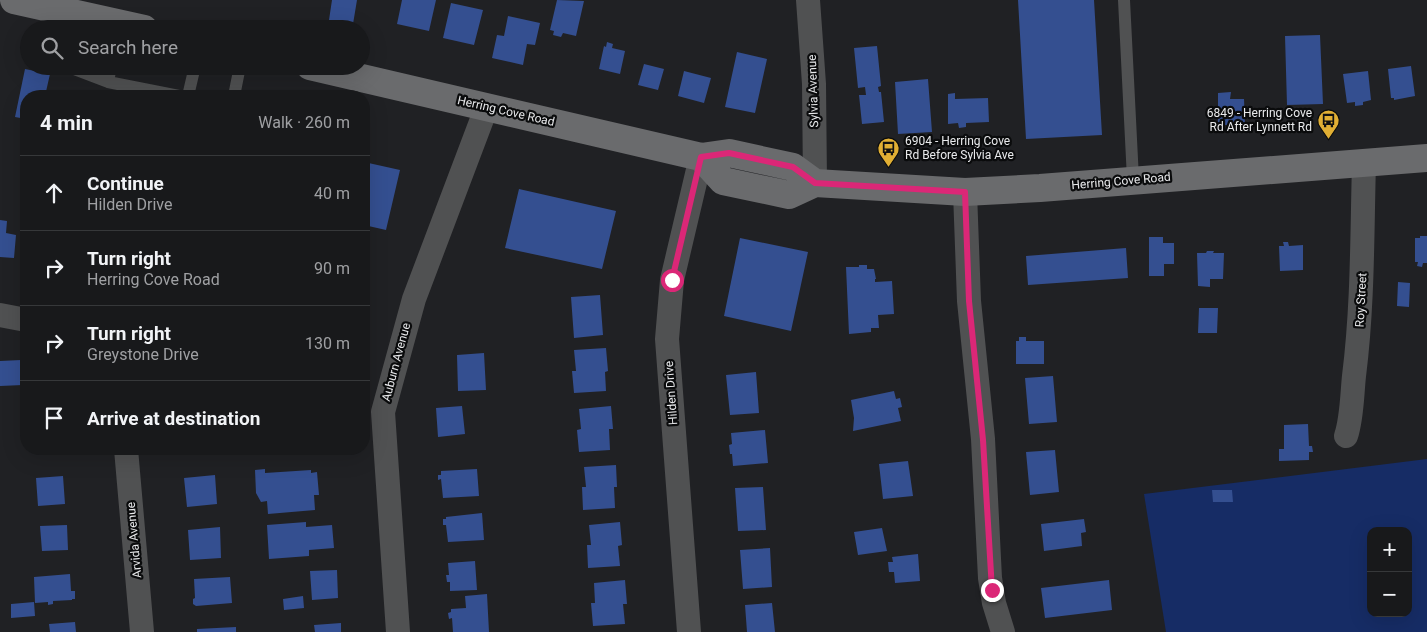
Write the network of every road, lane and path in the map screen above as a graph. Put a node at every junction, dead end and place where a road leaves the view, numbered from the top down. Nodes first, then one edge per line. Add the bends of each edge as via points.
1 (14, 0) edge
2 (808, 0) edge
3 (1124, 0) edge
4 (98, 20) edge
5 (90, 75) edge
6 (109, 75) edge
7 (193, 75) edge
8 (238, 75) edge
9 (350, 75) edge
10 (108, 82) junction
11 (149, 90) edge
12 (189, 90) edge
13 (235, 90) edge
14 (488, 106) junction
15 (701, 157) junction
16 (1427, 158) edge
17 (1364, 163) junction
18 (1133, 180) junction
19 (815, 183) junction
20 (965, 192) junction
21 (0, 315) edge
22 (20, 319) edge
23 (373, 410) edge
24 (1346, 436) dead end
25 (127, 455) edge
26 (1000, 630) edge
27 (142, 632) edge
28 (398, 632) edge
29 (689, 632) edge

1 - 4 main road
2 - 19 street, Sylvia Avenue via 814,84
3 - 18 lane
5 - 10 lane
6 - 10 lane
7 - 12 lane
8 - 13 lane
9 - 14 main road, Herring Cove Road
10 - 11 lane
14 - 15 main road, Herring Cove Road
14 - 23 street, Auburn Avenue
15 - 19 main road, Herring Cove Road via 724,181 789,195
15 - 29 street, Hilden Drive via 672,280 667,339
16 - 17 main road, Herring Cove Road
17 - 18 main road, Herring Cove Road
17 - 24 street, Roy Street via 1361,310
18 - 20 main road, Herring Cove Road
19 - 20 main road, Herring Cove Road
20 - 26 street via 969,301 983,440 990,578
21 - 22 street
23 - 28 street, Auburn Avenue
25 - 27 street, Arvida Avenue

